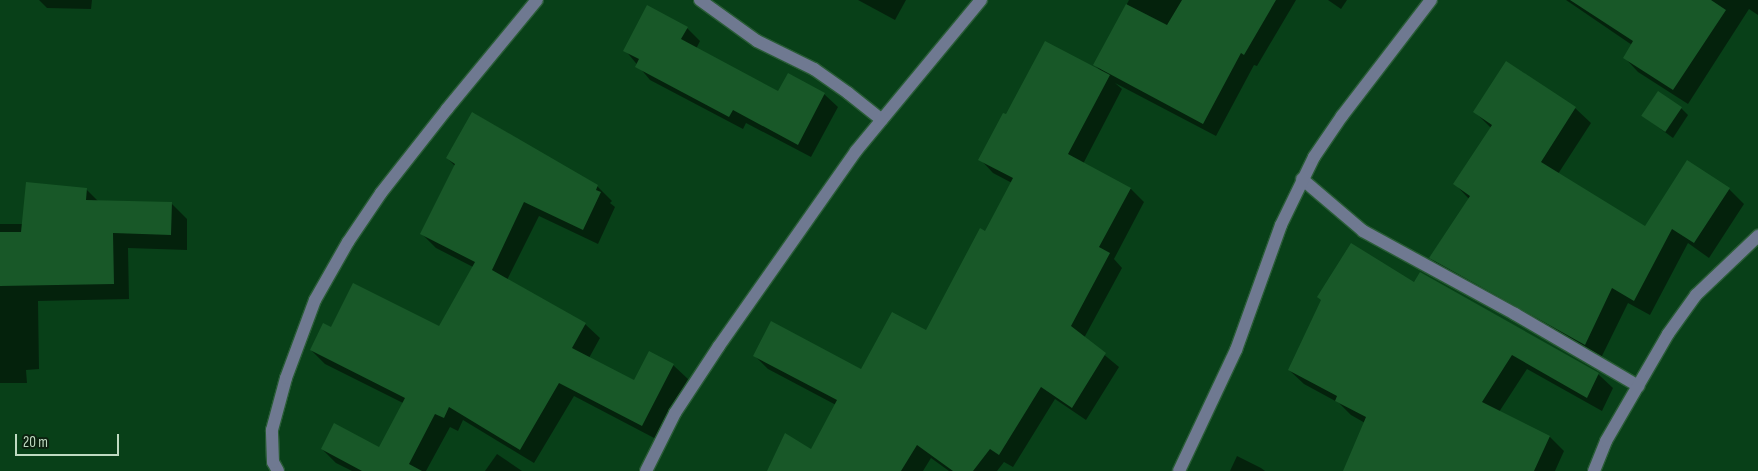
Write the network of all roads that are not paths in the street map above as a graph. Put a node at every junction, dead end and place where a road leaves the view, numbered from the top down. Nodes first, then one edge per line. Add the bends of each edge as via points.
1 (537, 0) edge
2 (700, 0) edge
3 (981, 0) edge
4 (1432, 0) edge
5 (882, 120) junction
6 (1302, 179) junction
7 (1758, 236) edge
8 (1638, 386) junction
9 (278, 471) edge
10 (646, 471) edge
11 (1179, 471) edge
12 (1594, 471) edge

1 - 9 street via 382,194 348,242 315,300 286,378 272,430 273,462
2 - 5 street via 757,41 814,69
3 - 5 street
4 - 6 street via 1342,116
5 - 10 street via 856,151 719,346 675,413
6 - 8 street via 1363,231
6 - 11 street via 1281,225 1236,350
7 - 8 street via 1696,296 1668,334
8 - 12 street via 1606,441

